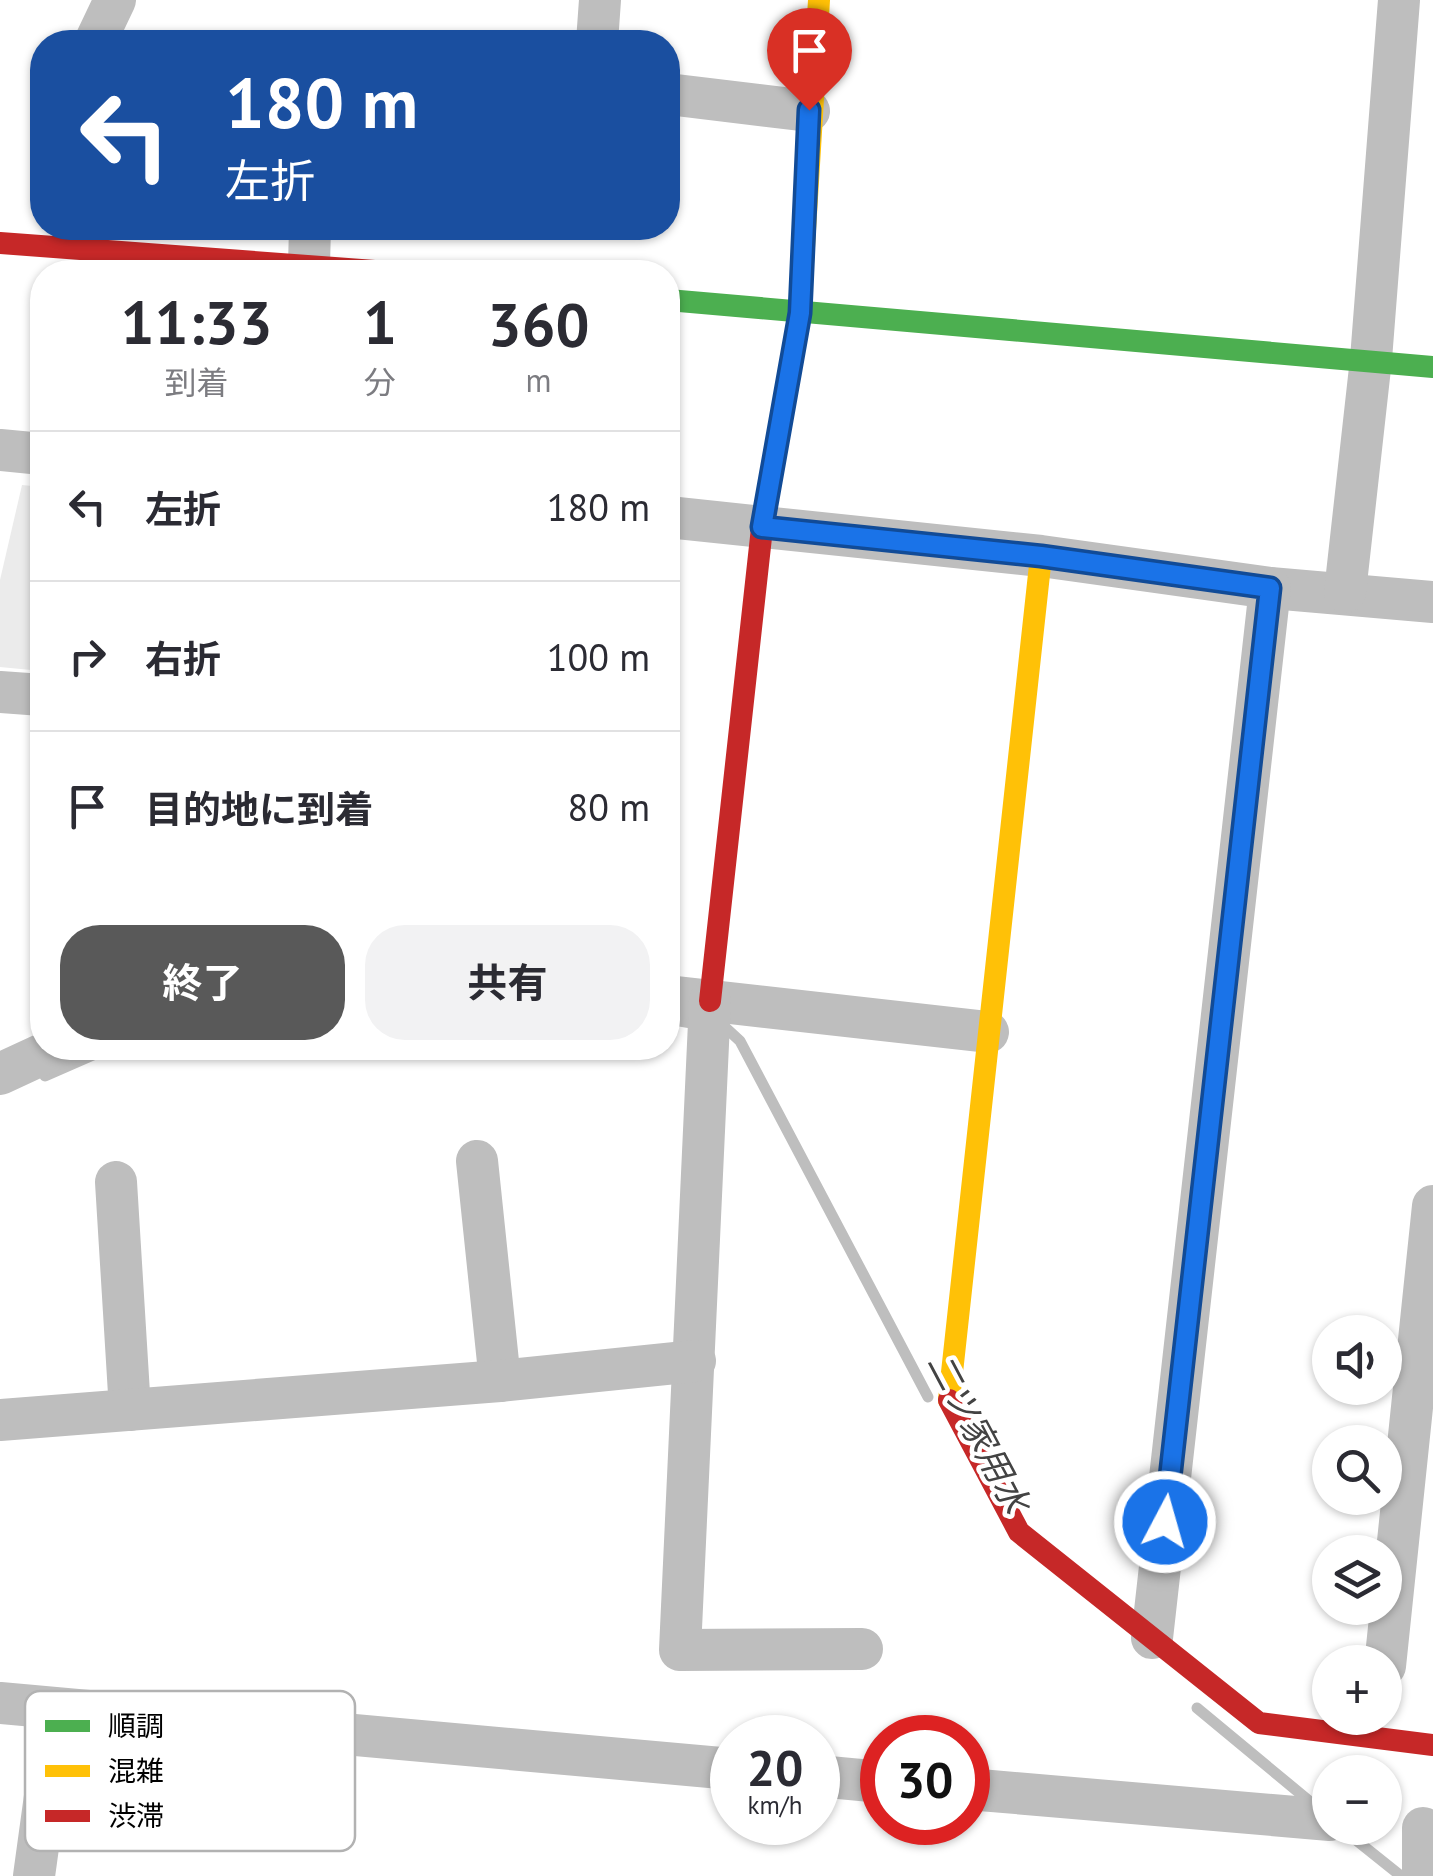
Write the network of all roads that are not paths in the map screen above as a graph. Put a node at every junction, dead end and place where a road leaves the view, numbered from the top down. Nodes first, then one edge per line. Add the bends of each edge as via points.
1 (115, 0) edge
2 (600, 0) edge
3 (820, 0) edge
4 (1399, 0) edge
5 (101, 30) edge
6 (599, 30) edge
7 (680, 95) edge
8 (809, 110) junction
9 (0, 243) edge
10 (310, 246) edge
11 (352, 260) edge
12 (680, 301) edge
13 (800, 313) junction
14 (1371, 359) junction
15 (1433, 367) edge
16 (680, 518) edge
17 (762, 527) junction
18 (1041, 556) junction
19 (1270, 588) junction
20 (1345, 592) junction
21 (1433, 602) edge
22 (0, 692) edge
23 (30, 694) edge
24 (680, 997) edge
25 (710, 1000) junction
26 (988, 1032) junction
27 (30, 1060) edge
28 (0, 1074) edge
29 (477, 1160) dead end
30 (116, 1182) dead end
31 (1433, 1206) edge
32 (695, 1361) junction
33 (500, 1381) junction
34 (130, 1410) junction
35 (0, 1420) edge
36 (1152, 1638) junction
37 (1387, 1645) edge
38 (862, 1648) dead end
39 (0, 1703) edge
40 (25, 1706) edge
41 (1312, 1725) edge
42 (1402, 1735) edge
43 (355, 1736) edge
44 (1433, 1745) edge
45 (710, 1767) edge
46 (990, 1791) edge
47 (1312, 1818) edge
48 (1414, 1827) edge
49 (37, 1851) edge
50 (34, 1876) edge
51 (1422, 1876) edge

1 - 5 street
2 - 6 street
3 - 8 street
4 - 14 street
7 - 8 street
8 - 13 street
9 - 10 street
10 - 11 street
12 - 13 street
13 - 14 street
13 - 17 street
14 - 15 street
14 - 20 street
16 - 17 street
17 - 18 street
17 - 25 street
18 - 19 street
18 - 26 street
19 - 20 street
19 - 36 street
20 - 21 street
22 - 23 street
24 - 25 street
25 - 26 street
25 - 32 street
26 - 36 street via 948,1399 1019,1532
27 - 28 street
29 - 33 street
30 - 34 street
31 - 37 street
32 - 33 street
32 - 38 street via 680,1650
33 - 34 street
34 - 35 street
36 - 41 street via 1260,1723
39 - 40 street
42 - 44 street
43 - 45 street
46 - 47 street
48 - 51 street
49 - 50 street

